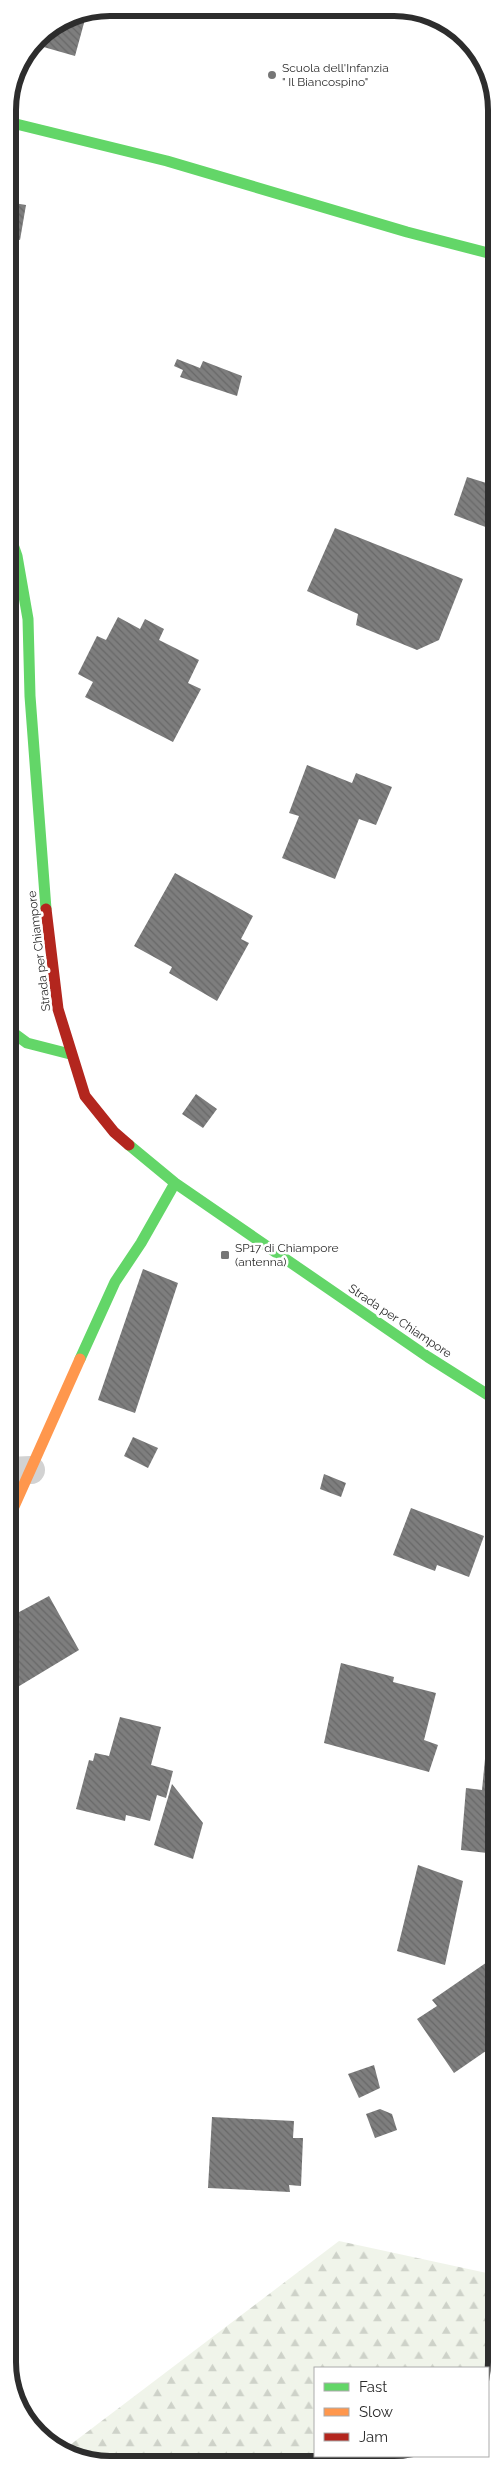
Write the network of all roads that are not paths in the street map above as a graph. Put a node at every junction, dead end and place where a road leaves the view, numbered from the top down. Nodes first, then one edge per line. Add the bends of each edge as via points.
1 (16, 124) edge
2 (488, 253) edge
3 (16, 553) edge
4 (16, 1035) edge
5 (70, 1054) junction
6 (175, 1183) junction
7 (488, 1395) edge
8 (20, 1470) edge
9 (16, 1487) edge

1 - 2 street via 251,185 444,244
3 - 5 street, Strada per Chiampore via 28,619 30,696 58,1009
4 - 5 street via 27,1043
5 - 6 street, Strada per Chiampore via 85,1096 114,1132
6 - 7 street, Strada per Chiampore
6 - 8 street via 115,1282
8 - 9 street

